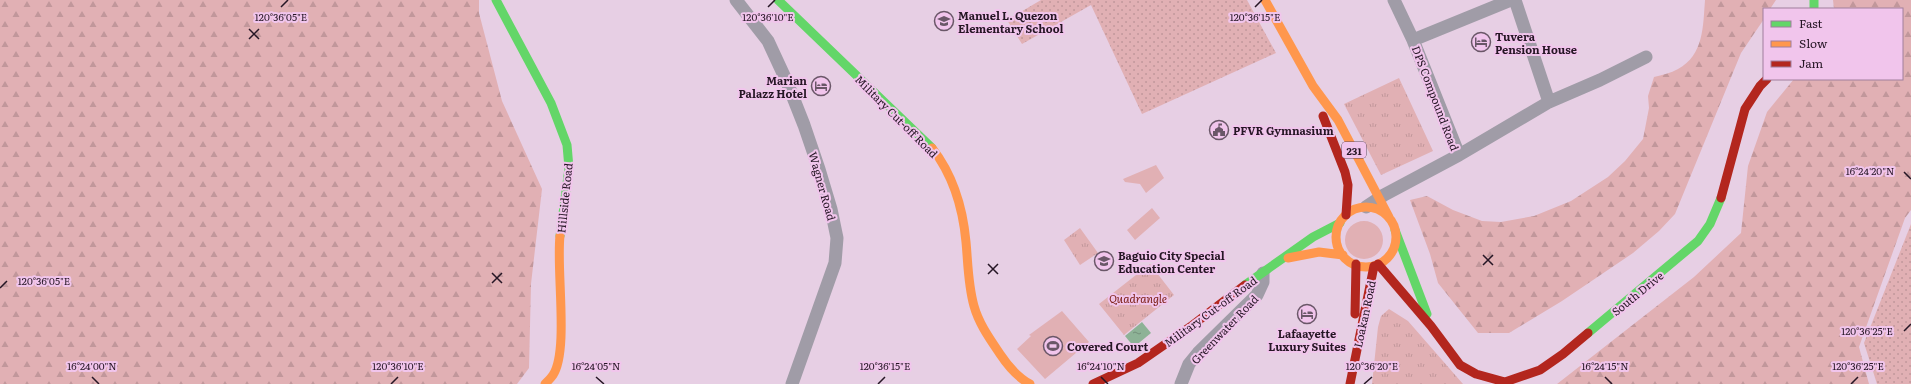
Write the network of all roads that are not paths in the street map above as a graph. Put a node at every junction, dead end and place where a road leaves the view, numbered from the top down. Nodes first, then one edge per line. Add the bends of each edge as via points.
1 (496, 0) edge
2 (736, 0) edge
3 (778, 0) edge
4 (1265, 0) edge
5 (1394, 0) edge
6 (1510, 0) edge
7 (1515, 0) edge
8 (1413, 40) junction
9 (1646, 57) dead end
10 (1766, 80) edge
11 (1313, 86) junction
12 (1549, 102) junction
13 (1459, 155) junction
14 (1379, 198) junction
15 (1366, 207) junction
16 (1346, 215) junction
17 (1389, 218) junction
18 (1340, 223) junction
19 (1395, 230) junction
20 (1343, 255) junction
21 (1284, 259) junction
22 (1356, 264) junction
23 (1376, 265) junction
24 (1263, 273) junction
25 (1431, 326) junction
26 (1354, 362) junction
27 (545, 384) edge
28 (792, 384) edge
29 (1030, 384) edge
30 (1093, 384) edge
31 (1181, 384) edge
32 (1350, 384) edge

1 - 27 main road, Hillside Road via 551,103 567,145 569,168 558,253 560,348 554,374
2 - 28 street, Wagner Road via 768,41 787,82 819,169 837,238 835,263
3 - 29 main road, Military Cut-off Road via 933,149 950,177 960,208 974,305 982,328 1009,367 1024,382
4 - 11 main road, 231
5 - 8 street, DPS Compound Road
6 - 8 street, DPS Compound Road
7 - 12 street
8 - 13 street, DPS Compound Road
9 - 12 street, DPS Compound Road
10 - 25 main road, South Drive via 1745,109 1719,204 1710,224 1698,241 1563,354 1540,370 1505,382 1476,374 1460,365
11 - 14 main road, 231 via 1338,120
11 - 16 main road, 231 via 1346,172
12 - 13 street, DPS Compound Road
13 - 14 street, DPS Compound Road
14 - 15 street, DPS Compound Road
14 - 17 main road, 231
15 - 16 main road
15 - 17 main road via 1379,210
16 - 18 main road
17 - 19 main road, 231
18 - 20 main road via 1337,240
18 - 21 main road, Military Cut-off Road via 1313,237
19 - 23 main road via 1396,242 1393,250 1387,258
19 - 25 main road, South Drive
20 - 21 main road, Military Cut-off Road via 1319,252
20 - 22 main road
21 - 24 main road, Military Cut-off Road
22 - 23 main road
22 - 26 main road, Loakan Road
23 - 25 main road, South Drive
23 - 26 main road, Loakan Road
24 - 30 main road, Military Cut-off Road via 1138,363
24 - 31 street, Greenwater Road via 1263,282 1257,295 1198,353 1189,364
26 - 32 main road, Loakan Road

